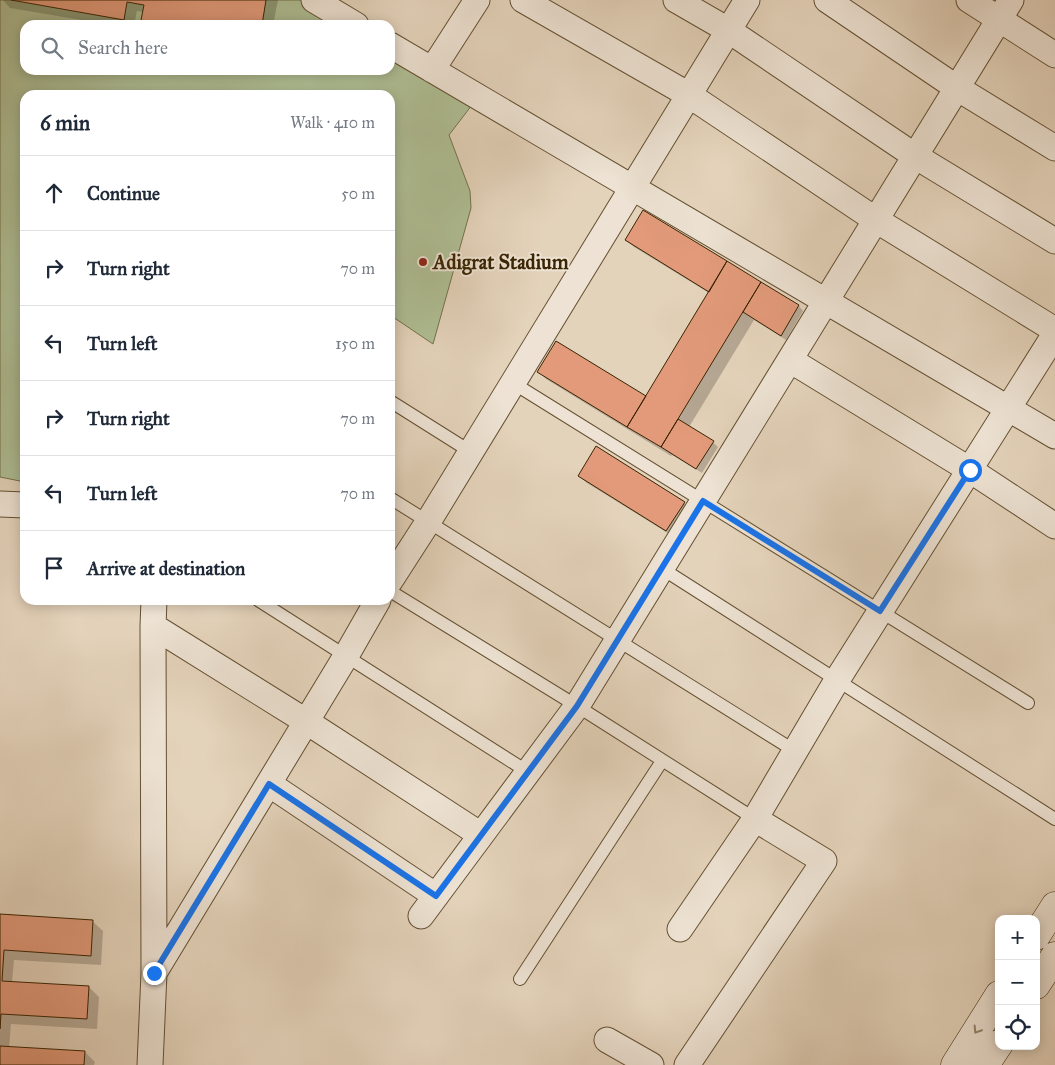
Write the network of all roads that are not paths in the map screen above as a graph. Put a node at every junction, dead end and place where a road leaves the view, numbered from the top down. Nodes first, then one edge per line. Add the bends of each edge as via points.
1 (314, 0) edge
2 (477, 0) edge
3 (523, 0) edge
4 (676, 0) edge
5 (747, 0) edge
6 (827, 0) edge
7 (969, 0) edge
8 (1005, 10) edge
9 (348, 20) edge
10 (728, 30) junction
11 (395, 48) edge
12 (1055, 55) edge
13 (432, 70) junction
14 (957, 88) junction
15 (689, 95) junction
16 (1055, 148) edge
17 (915, 156) junction
18 (632, 188) junction
19 (876, 220) junction
20 (1055, 241) edge
21 (826, 302) junction
22 (1055, 330) edge
23 (1055, 334) edge
24 (790, 360) junction
25 (513, 383) junction
26 (395, 404) edge
27 (1008, 409) junction
28 (1055, 436) edge
29 (471, 452) junction
30 (970, 470) junction
31 (395, 501) edge
32 (703, 501) junction
33 (0, 504) edge
34 (20, 505) edge
35 (428, 522) junction
36 (1055, 526) edge
37 (661, 568) junction
38 (395, 573) edge
39 (395, 594) edge
40 (154, 605) edge
41 (266, 605) edge
42 (375, 605) edge
43 (880, 611) junction
44 (153, 626) junction
45 (617, 640) junction
46 (346, 656) junction
47 (836, 680) junction
48 (1028, 703) dead end
49 (577, 706) junction
50 (307, 722) junction
51 (795, 751) junction
52 (662, 761) junction
53 (528, 772) junction
54 (269, 784) junction
55 (755, 819) junction
56 (1055, 819) edge
57 (481, 835) junction
58 (436, 896) junction
59 (1055, 906) edge
60 (421, 916) dead end
61 (680, 929) dead end
62 (1040, 930) edge
63 (1055, 956) edge
64 (154, 973) junction
65 (520, 979) dead end
66 (1040, 979) edge
67 (995, 1001) edge
68 (607, 1040) dead end
69 (995, 1050) edge
70 (150, 1065) edge
71 (651, 1065) edge
72 (687, 1065) edge
73 (954, 1065) edge
74 (985, 1065) edge

1 - 9 street
2 - 13 street
3 - 15 street
4 - 10 street
5 - 10 street
6 - 14 street
7 - 8 street
8 - 12 street
8 - 14 street
10 - 15 street
10 - 17 street
11 - 13 street
13 - 18 street
14 - 16 street
14 - 17 street
15 - 18 street
15 - 19 street
17 - 19 street
17 - 20 street
18 - 21 street
18 - 25 street
19 - 21 street
19 - 22 street
21 - 24 street
21 - 27 street
23 - 27 street
24 - 30 street
24 - 32 street
25 - 29 street
25 - 32 lane
26 - 29 lane
27 - 28 street
27 - 30 street
29 - 35 street
30 - 36 street
30 - 43 street
31 - 35 lane
32 - 37 street
32 - 43 lane
33 - 34 street
35 - 38 street
35 - 45 lane
37 - 45 street
37 - 47 lane
39 - 49 lane
40 - 44 street
41 - 46 lane
42 - 46 street
43 - 47 street
43 - 48 lane
44 - 50 street
44 - 64 street
45 - 49 street
45 - 51 lane
46 - 50 street
46 - 53 lane
47 - 51 street
47 - 56 lane
49 - 52 lane
49 - 53 street
50 - 54 street
50 - 57 street
51 - 55 street
52 - 55 lane
52 - 65 lane
53 - 57 street
54 - 58 street
54 - 64 street
55 - 61 street
55 - 72 street via 824,861
57 - 58 street
58 - 60 street
59 - 62 street
63 - 66 street
64 - 70 street
67 -> 73 street
68 - 71 street
69 - 74 street

